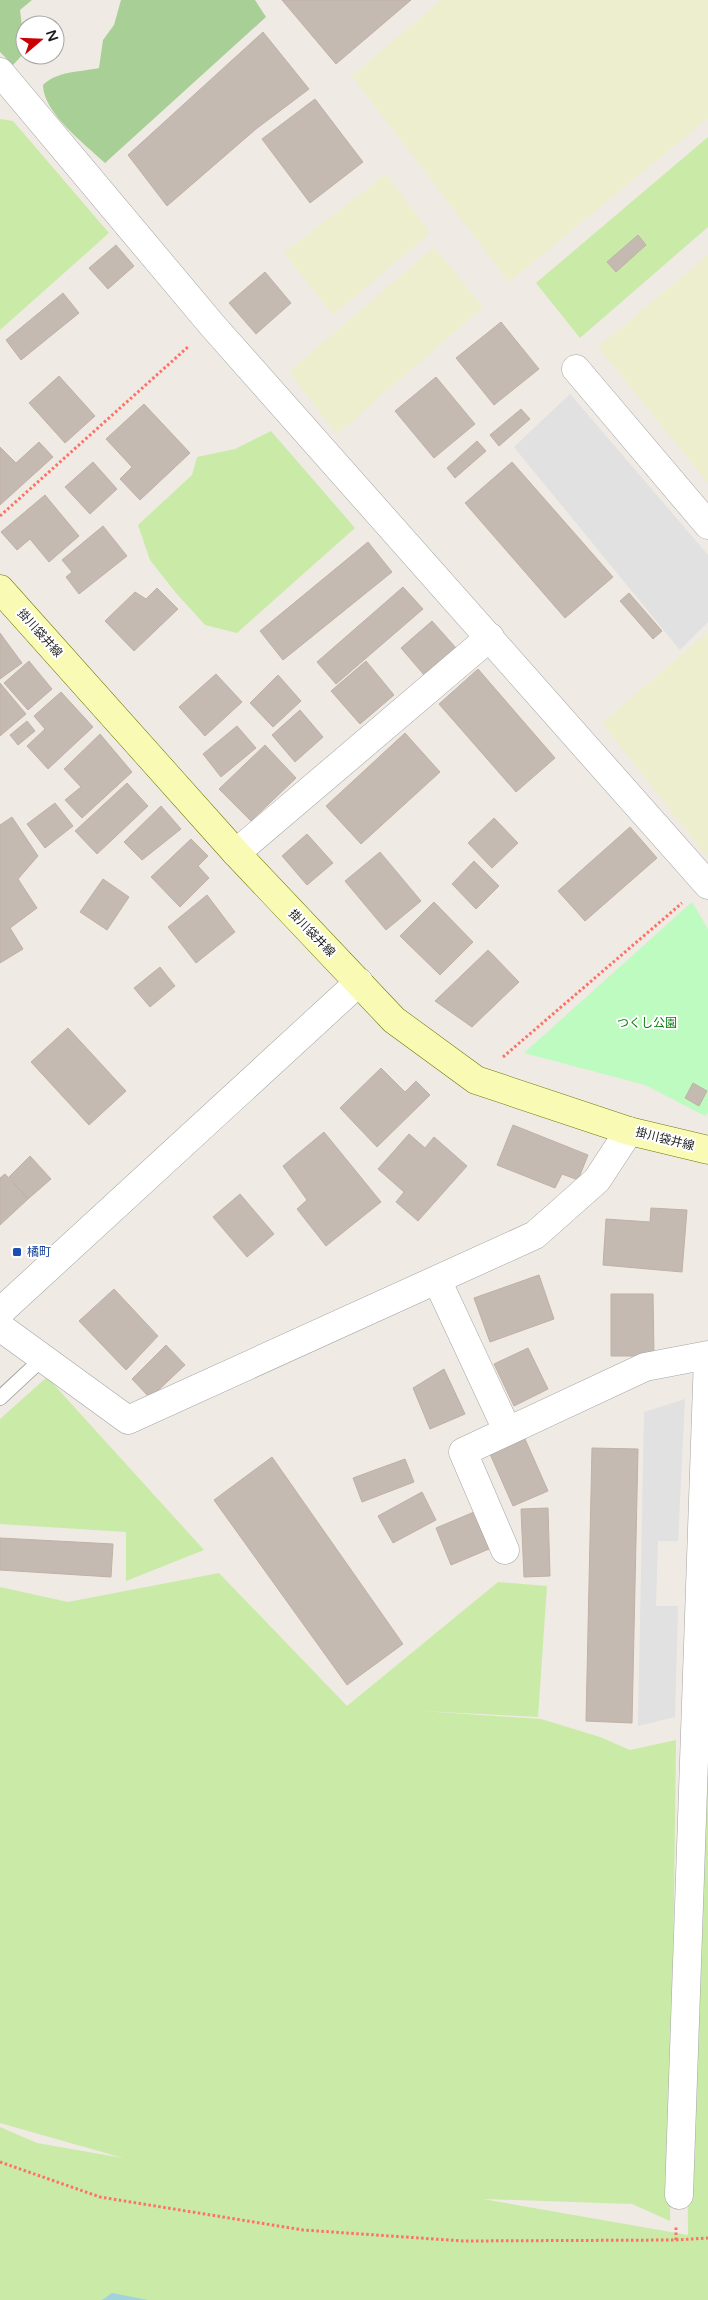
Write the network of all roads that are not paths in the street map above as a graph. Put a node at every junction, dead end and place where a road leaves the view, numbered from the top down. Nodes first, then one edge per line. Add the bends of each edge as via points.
1 (0, 72) edge
2 (576, 369) dead end
3 (708, 525) edge
4 (2, 596) edge
5 (490, 637) junction
6 (236, 853) junction
7 (707, 883) edge
8 (359, 982) junction
9 (629, 1130) junction
10 (708, 1150) edge
11 (437, 1280) junction
12 (0, 1312) edge
13 (0, 1327) edge
14 (708, 1356) edge
15 (43, 1358) junction
16 (0, 1398) edge
17 (507, 1430) junction
18 (505, 1550) dead end
19 (679, 2195) dead end

1 - 5 street via 212,325
2 - 3 street
4 - 6 main road, 掛川袋井線
5 - 6 street
5 - 7 street
6 - 8 main road, 掛川袋井線
8 - 9 main road, 掛川袋井線 via 394,1020 476,1080
8 - 12 street
9 - 10 main road, 掛川袋井線
9 - 11 street via 597,1180 534,1235
11 - 15 street via 128,1420
11 - 17 street
13 - 15 street
14 - 17 street via 645,1368
14 - 19 street
15 - 16 lane
17 - 18 street via 463,1452

